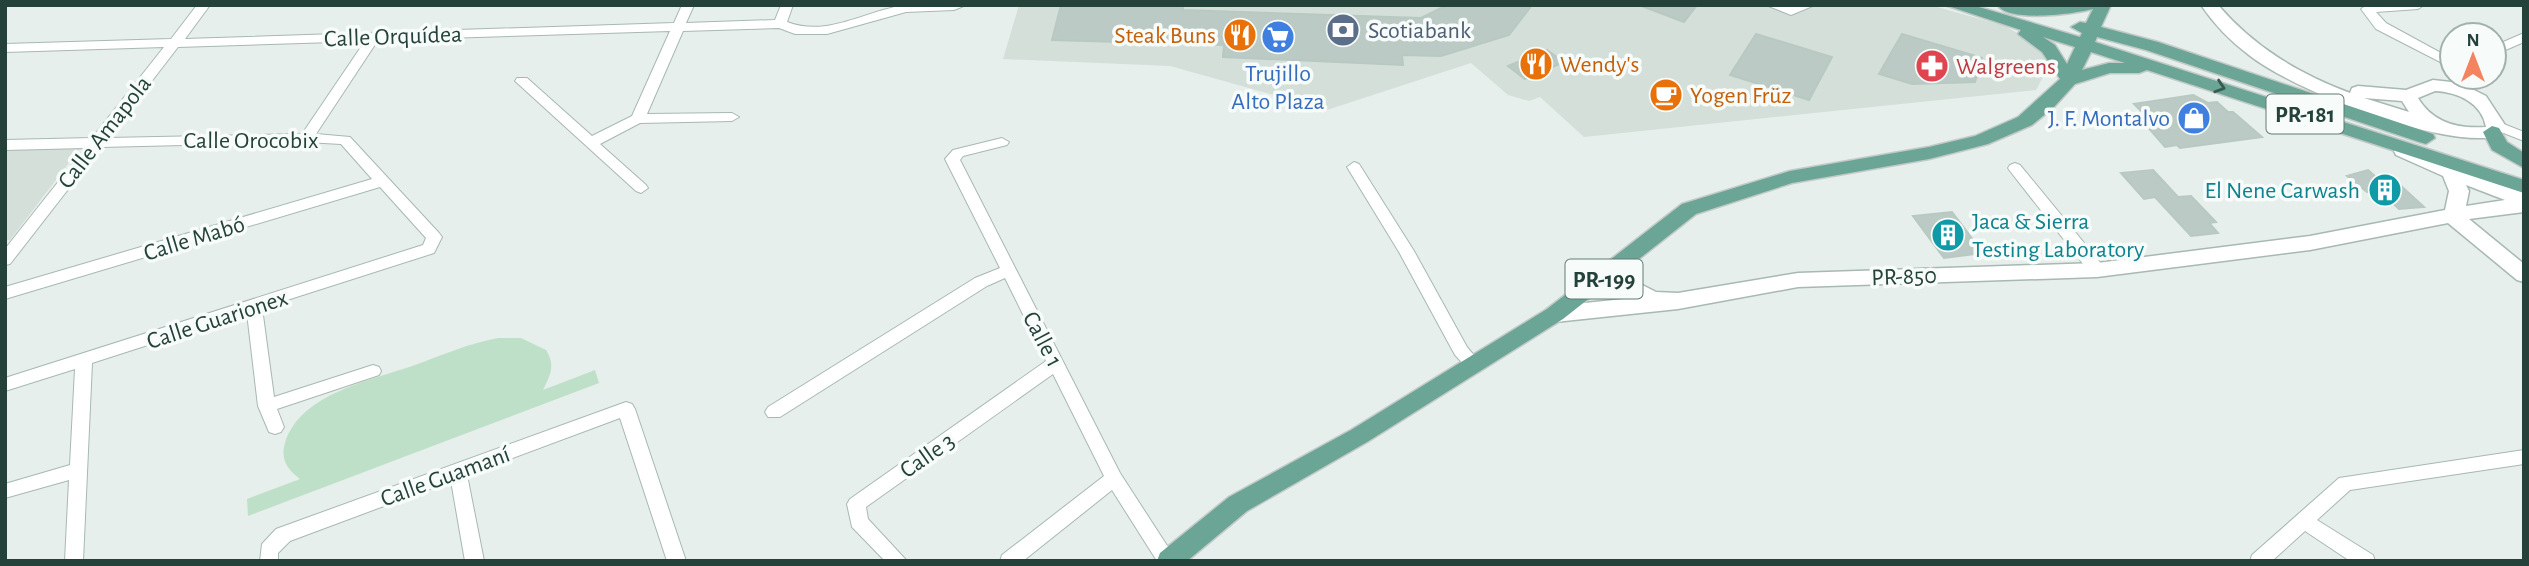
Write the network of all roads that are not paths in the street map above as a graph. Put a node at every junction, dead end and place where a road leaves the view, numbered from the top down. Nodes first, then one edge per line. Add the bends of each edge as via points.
1 (204, 5) edge
2 (688, 5) edge
3 (787, 5) edge
4 (960, 5) edge
5 (1772, 5) edge
6 (1809, 5) edge
7 (1953, 5) edge
8 (2090, 5) edge
9 (2105, 5) edge
10 (2197, 5) edge
11 (2418, 5) edge
12 (2215, 9) edge
13 (1999, 10) edge
14 (780, 23) junction
15 (679, 27) junction
16 (374, 37) junction
17 (2088, 37) junction
18 (2524, 37) edge
19 (176, 43) junction
20 (2508, 44) edge
21 (2152, 46) junction
22 (5, 48) edge
23 (2438, 57) edge
24 (2181, 74) junction
25 (2069, 80) junction
26 (522, 81) dead end
27 (2438, 84) edge
28 (2467, 91) edge
29 (2408, 96) junction
30 (732, 117) dead end
31 (638, 119) junction
32 (2439, 128) junction
33 (2494, 129) junction
34 (2358, 131) junction
35 (2524, 137) edge
36 (306, 138) junction
37 (95, 142) junction
38 (592, 142) junction
39 (1002, 142) dead end
40 (5, 145) edge
41 (2524, 162) edge
42 (1354, 167) dead end
43 (2015, 168) dead end
44 (2451, 172) junction
45 (2524, 172) edge
46 (382, 181) junction
47 (2524, 187) edge
48 (641, 188) dead end
49 (2524, 202) edge
50 (2454, 217) junction
51 (11, 245) edge
52 (429, 249) joint
53 (5, 260) edge
54 (2097, 270) junction
55 (1008, 271) junction
56 (1609, 275) junction
57 (2524, 275) edge
58 (5, 293) edge
59 (1678, 301) junction
60 (254, 307) junction
61 (1555, 314) junction
62 (84, 360) junction
63 (1056, 363) junction
64 (1474, 365) junction
65 (373, 371) dead end
66 (5, 385) edge
67 (267, 406) junction
68 (774, 412) dead end
69 (275, 427) dead end
70 (2524, 457) edge
71 (78, 470) junction
72 (458, 472) junction
73 (1114, 478) junction
74 (5, 491) edge
75 (2304, 521) junction
76 (269, 556) edge
77 (74, 561) edge
78 (475, 561) edge
79 (677, 561) edge
80 (898, 561) edge
81 (1009, 561) edge
82 (1168, 561) edge
83 (2259, 561) edge
84 (2366, 561) edge

1 - 19 street, Calle Amapola
2 - 15 street
3 - 14 street
4 - 14 street, Calle Orquídea via 906,8 825,30 793,31
5 - 6 street via 1791,11
7 - 13 main road, PR-181
8 - 13 main road via 2059,11
9 - 17 main road, PR-199
9 - 21 main road via 2122,26
10 - 12 street
11 - 23 street via 2367,9 2381,26
12 - 29 street via 2297,71 2369,94
12 - 32 street via 2271,64 2298,81
13 - 17 main road, PR-181
13 - 25 main road via 2049,48
14 - 15 street, Calle Orquídea
15 - 16 street, Calle Orquídea
15 - 31 street
16 - 19 street, Calle Orquídea
16 - 36 street
17 - 21 main road, PR-181
17 - 24 main road, PR-181
17 - 25 main road, PR-199
18 - 20 street
19 - 22 street, Calle Orquídea
19 - 37 street, Calle Amapola
21 - 45 main road, PR-181
24 - 25 main road via 2117,67
24 -> 34 main road, PR-181
25 - 56 main road, PR-199 via 2025,121 1981,140 1790,177 1689,209
26 - 38 street
27 - 29 street
28 - 33 street via 2484,102
29 - 32 street via 2419,113
30 - 31 street
31 - 38 street
32 - 33 street via 2468,135
33 - 35 street
33 - 41 main road via 2499,146
34 - 44 street
34 - 47 main road, PR-181
36 - 37 street, Calle Orocobix
36 - 46 street, Calle Orocobix via 345,140
37 - 40 street, Calle Orocobix
37 - 51 street, Calle Amapola
38 - 48 street
39 - 55 street, Calle 1 via 958,153 952,159
42 - 64 street via 1461,351
43 - 54 street
44 - 49 street
44 - 50 street via 2459,191
46 - 52 street, Calle Orocobix via 434,237
46 - 58 street, Calle Mabó
49 - 50 street, PR-850
50 - 54 street, PR-850 / PR-850 via 2310,243
50 - 57 street
51 - 53 street, Calle Amapola
52 - 60 street, Calle Guarionex
54 - 59 street, PR-850 / PR-850 via 1798,280
55 - 63 street, Calle 1
55 - 68 street via 981,282
56 - 59 street, PR-850 / PR-850 via 1652,299
56 - 61 main road, PR-199
59 - 61 street
60 - 62 street, Calle Guarionex
60 - 67 street
61 - 64 main road, PR-199
62 - 66 street, Calle Guarionex
62 - 71 street
63 - 73 street, Calle 1
63 - 80 street, Calle 3 via 856,505 859,522
64 - 82 main road, PR-199 via 1238,504
65 - 67 street
67 - 69 street
70 - 75 street via 2345,483
71 - 74 street
71 - 77 street
72 - 76 street, Calle Guamaní via 283,535
72 - 78 street
72 - 79 street, Calle Guamaní via 626,409
73 - 81 street
73 - 82 street, Calle 1
75 - 83 street
75 - 84 street

